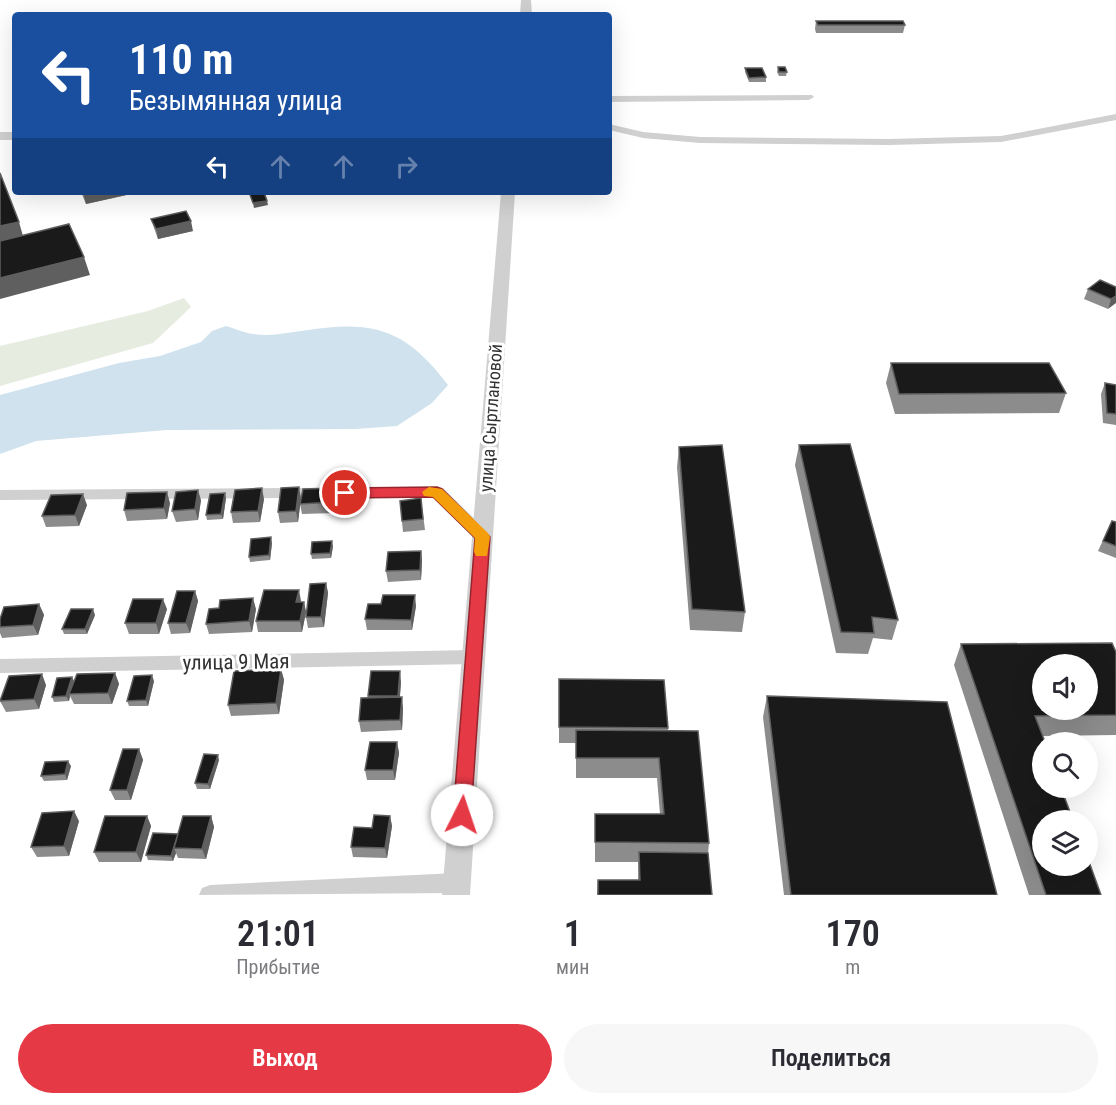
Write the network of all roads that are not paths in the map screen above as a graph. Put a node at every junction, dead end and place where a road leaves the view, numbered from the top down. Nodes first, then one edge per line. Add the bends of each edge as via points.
1 (809, 97) dead end
2 (612, 99) edge
3 (1116, 117) edge
4 (612, 128) edge
5 (508, 195) edge
6 (0, 495) edge
7 (483, 537) junction
8 (473, 657) junction
9 (0, 666) edge
10 (457, 889) edge
11 (210, 895) edge

1 - 2 street
3 - 4 street via 1001,139 889,142 700,140
5 - 7 street, улица Сыртлановой
6 - 7 street via 437,492
7 - 8 street, улица Сыртлановой
8 - 9 street, улица 9 Мая
8 - 10 street, улица Сыртлановой
10 - 11 street

